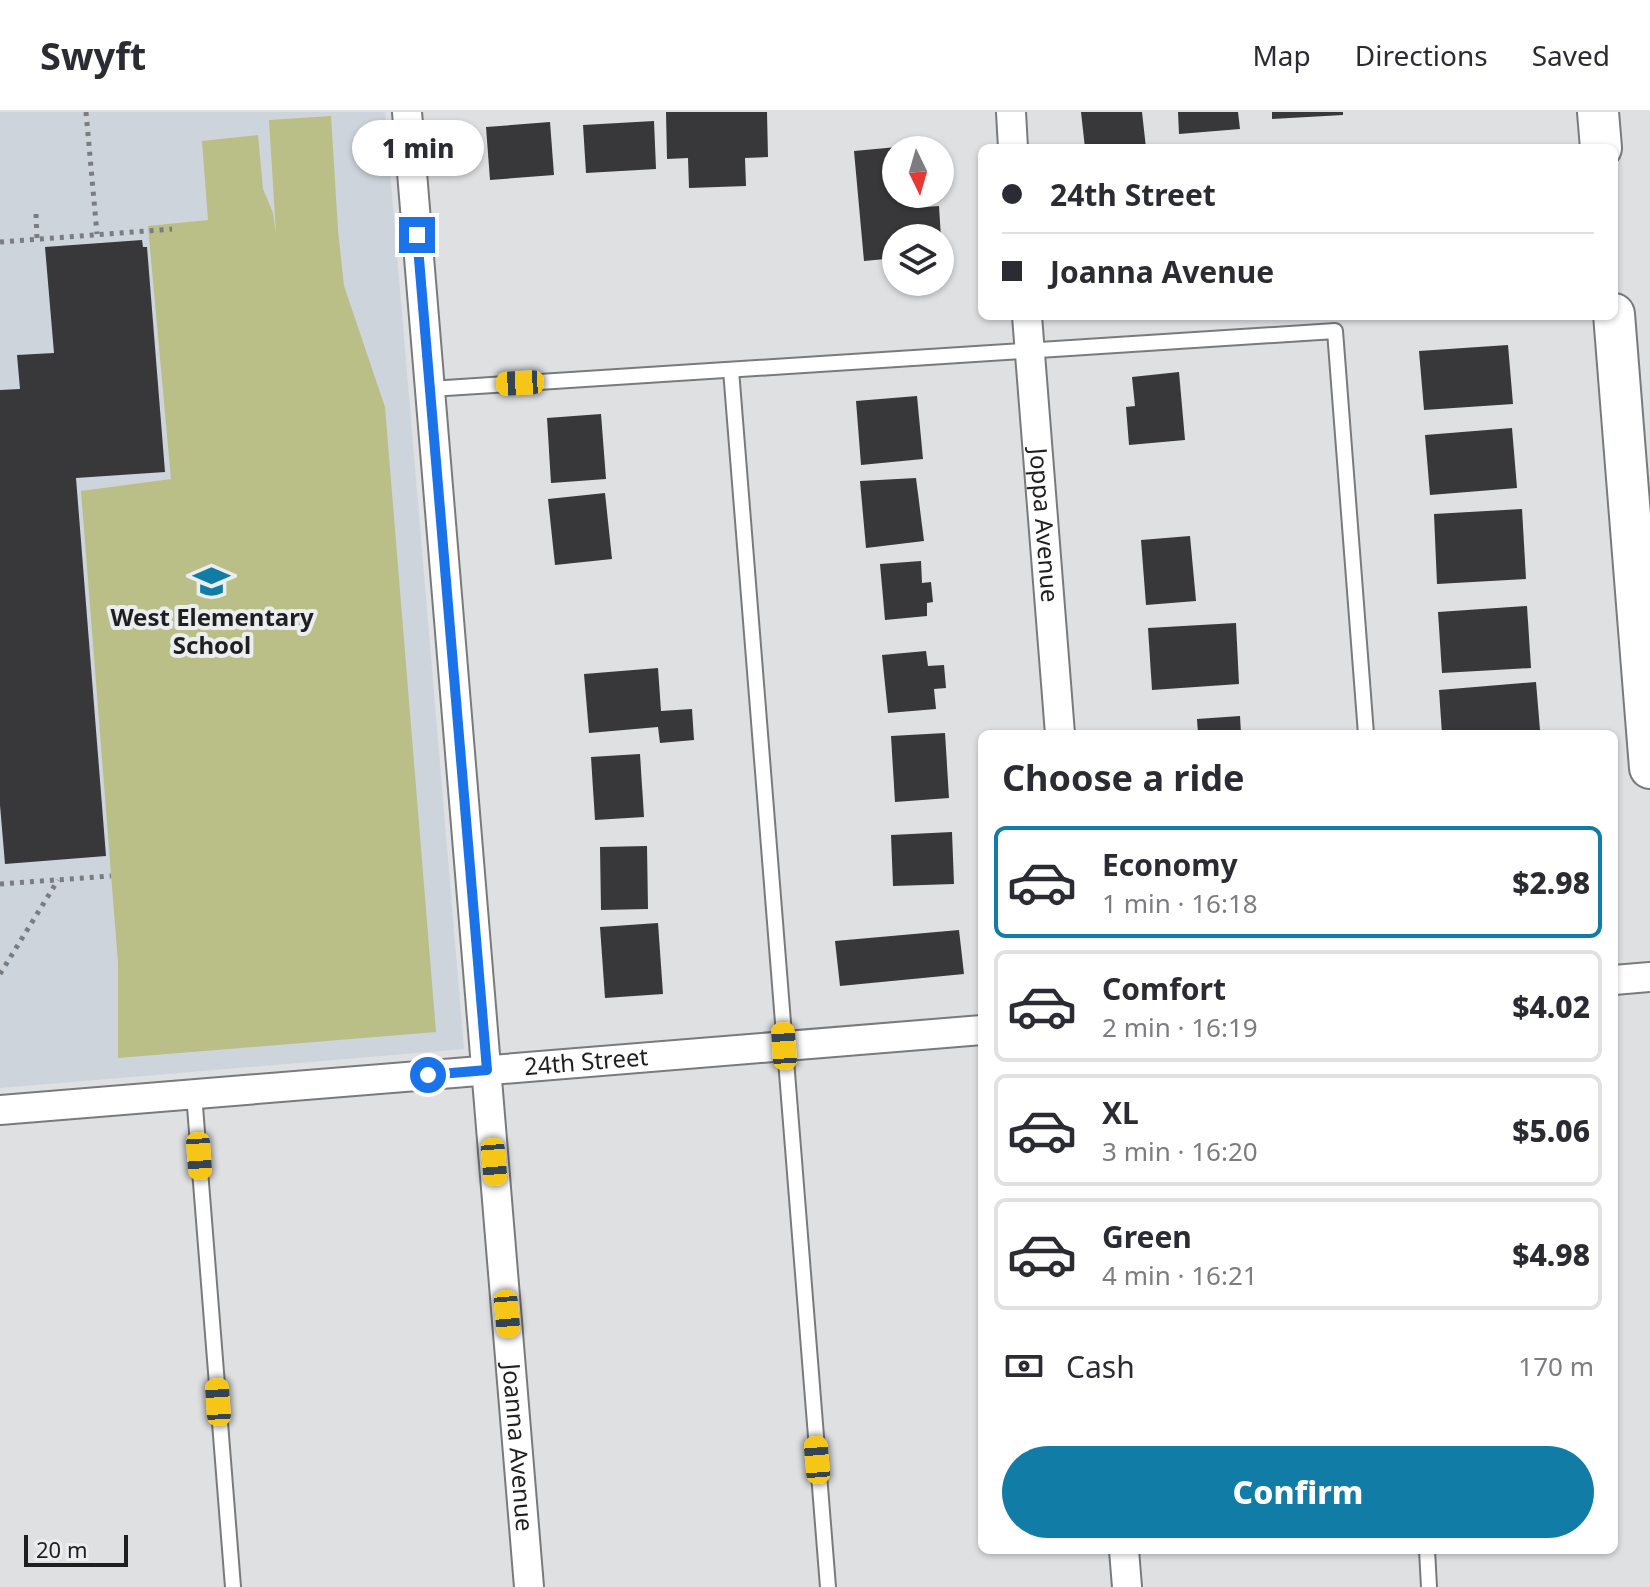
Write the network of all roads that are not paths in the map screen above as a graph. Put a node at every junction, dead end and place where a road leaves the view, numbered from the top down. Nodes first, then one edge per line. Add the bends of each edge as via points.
1 (407, 112) edge
2 (1011, 112) edge
3 (1598, 112) edge
4 (1013, 144) edge
5 (1601, 144) edge
6 (1027, 320) edge
7 (1614, 320) edge
8 (1030, 351) junction
9 (731, 370) junction
10 (430, 389) junction
11 (1060, 730) edge
12 (1366, 730) edge
13 (1650, 768) edge
14 (1650, 977) edge
15 (1618, 980) edge
16 (978, 1030) edge
17 (784, 1046) junction
18 (487, 1070) junction
19 (194, 1094) junction
20 (0, 1110) edge
21 (1124, 1554) edge
22 (1427, 1554) edge
23 (233, 1587) edge
24 (529, 1587) edge
25 (828, 1587) edge
26 (1127, 1587) edge
27 (1429, 1587) edge

1 - 10 street, Joanna Avenue
2 - 4 street
3 - 5 main road
6 - 8 street, Joppa Avenue
7 - 13 main road
8 - 9 lane
8 - 11 street, Joppa Avenue
8 - 12 lane via 1335,331
9 - 10 lane
9 - 17 lane
10 - 18 street, Joanna Avenue
14 - 15 street
16 - 17 street, 24th Street
17 - 18 street, 24th Street
17 - 25 lane
18 - 19 street, 24th Street
18 - 24 street, Joanna Avenue
19 - 20 street, 24th Street
19 - 23 lane
21 - 26 street
22 - 27 lane

